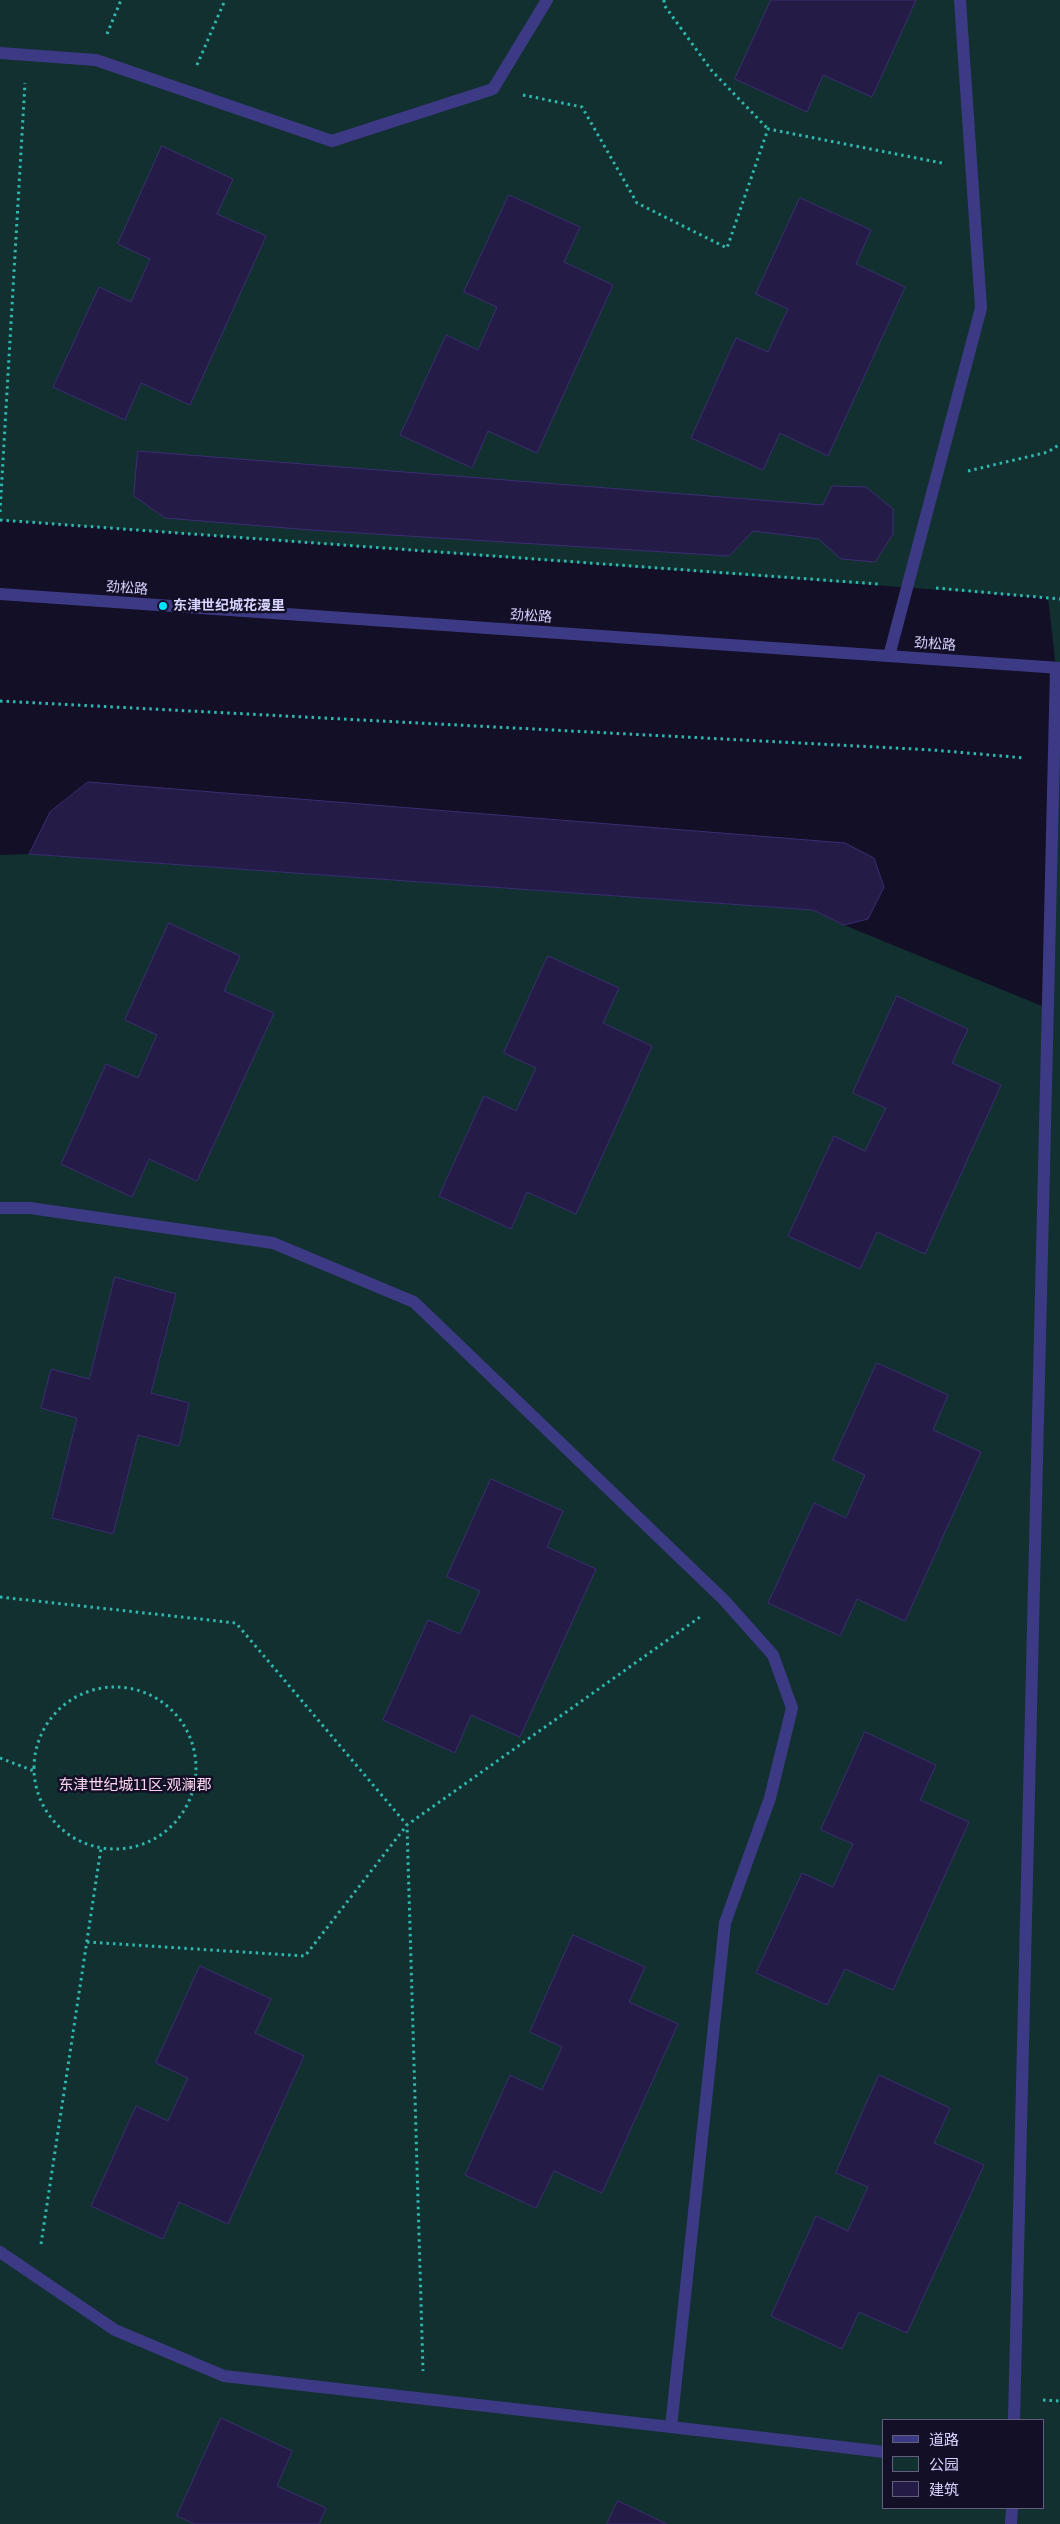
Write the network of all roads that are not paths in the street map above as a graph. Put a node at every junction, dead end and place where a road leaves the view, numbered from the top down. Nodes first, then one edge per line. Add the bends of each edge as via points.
1 (547, 0) edge
2 (960, 0) edge
3 (0, 53) edge
4 (0, 594) edge
5 (889, 656) junction
6 (1058, 668) edge
7 (0, 1208) edge
8 (0, 2252) edge
9 (1014, 2419) edge
10 (671, 2427) junction
11 (882, 2452) edge
12 (1012, 2509) edge
13 (1011, 2524) edge

1 - 3 street via 493,89 332,141 96,60
2 - 5 street via 981,308
4 - 5 street, 劲松路
5 - 6 street, 劲松路
6 - 9 street via 1053,760
7 - 10 street via 30,1208 273,1243 414,1302 724,1600 773,1655 792,1708 770,1798 725,1923
8 - 10 street via 115,2330 224,2376
10 - 11 street
12 - 13 street

